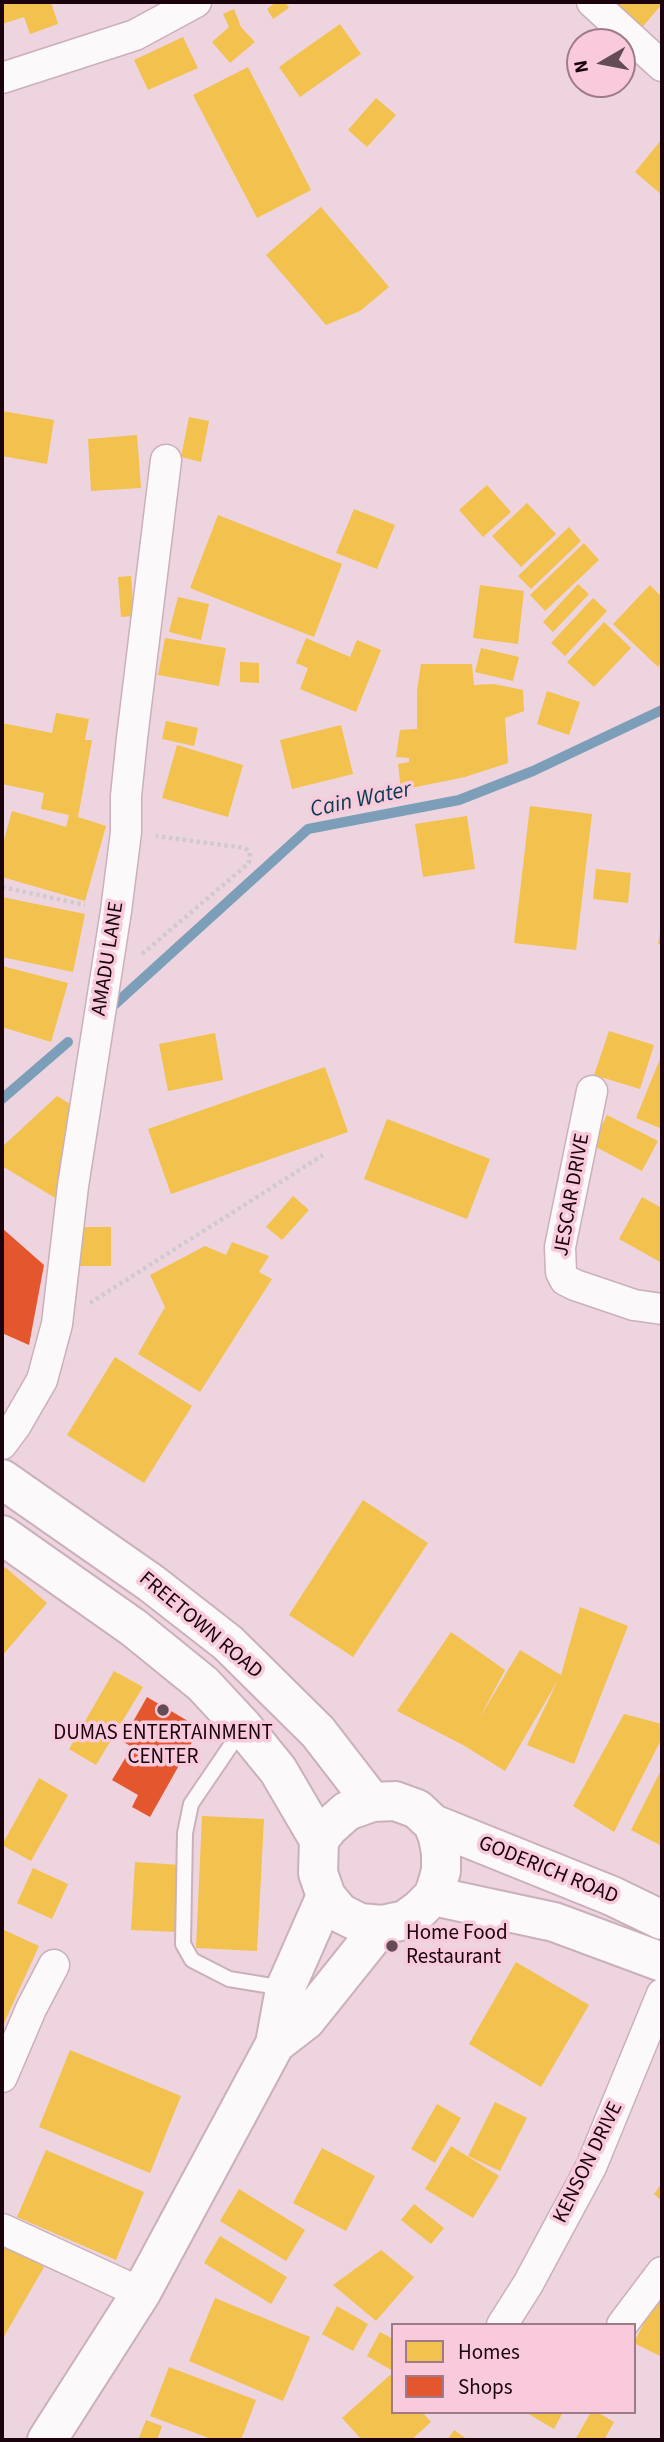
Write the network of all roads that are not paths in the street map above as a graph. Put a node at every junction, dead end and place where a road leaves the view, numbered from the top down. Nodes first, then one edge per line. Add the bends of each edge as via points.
1 (193, 2) edge
2 (592, 2) edge
3 (662, 66) edge
4 (2, 78) edge
5 (166, 460) dead end
6 (592, 1091) dead end
7 (662, 1309) edge
8 (2, 1444) edge
9 (2, 1479) edge
10 (2, 1535) edge
11 (243, 1727) junction
12 (372, 1802) junction
13 (433, 1824) junction
14 (319, 1840) junction
15 (326, 1896) junction
16 (433, 1896) junction
17 (662, 1920) edge
18 (382, 1925) junction
19 (662, 1962) edge
20 (54, 1965) dead end
21 (285, 1989) junction
22 (662, 1994) edge
23 (275, 2044) junction
24 (2, 2077) edge
25 (2, 2229) edge
26 (662, 2272) edge
27 (141, 2293) junction
28 (503, 2323) edge
29 (624, 2323) edge
30 (47, 2440) edge

1 - 4 street via 135,35
2 - 3 street
5 - 8 street, AMADU LANE via 132,738 127,832 73,1186 57,1324 42,1380
6 - 7 street, JESCAR DRIVE via 560,1247 561,1272 575,1285 634,1305
9 - 12 main road, FREETOWN ROAD via 228,1643 317,1732
10 - 11 main road, FREETOWN ROAD via 134,1628 203,1684
11 - 14 main road, FREETOWN ROAD via 278,1770
11 - 21 lane via 191,1804 183,1944 192,1961 229,1979
12 - 13 main road via 395,1801 417,1809
12 - 14 main road via 346,1811
13 - 16 main road via 441,1862
13 - 17 main road, GODERICH ROAD
14 - 15 main road via 318,1873
15 - 18 main road via 340,1913 360,1923
15 - 21 main road
16 - 18 main road via 405,1920
16 - 19 main road, GODERICH ROAD via 554,1922
18 - 23 main road via 306,2020
20 - 24 street
21 - 23 main road
22 - 28 street, KENSON DRIVE via 591,2167
23 - 27 main road
25 - 27 street
26 - 29 street
27 - 30 main road

